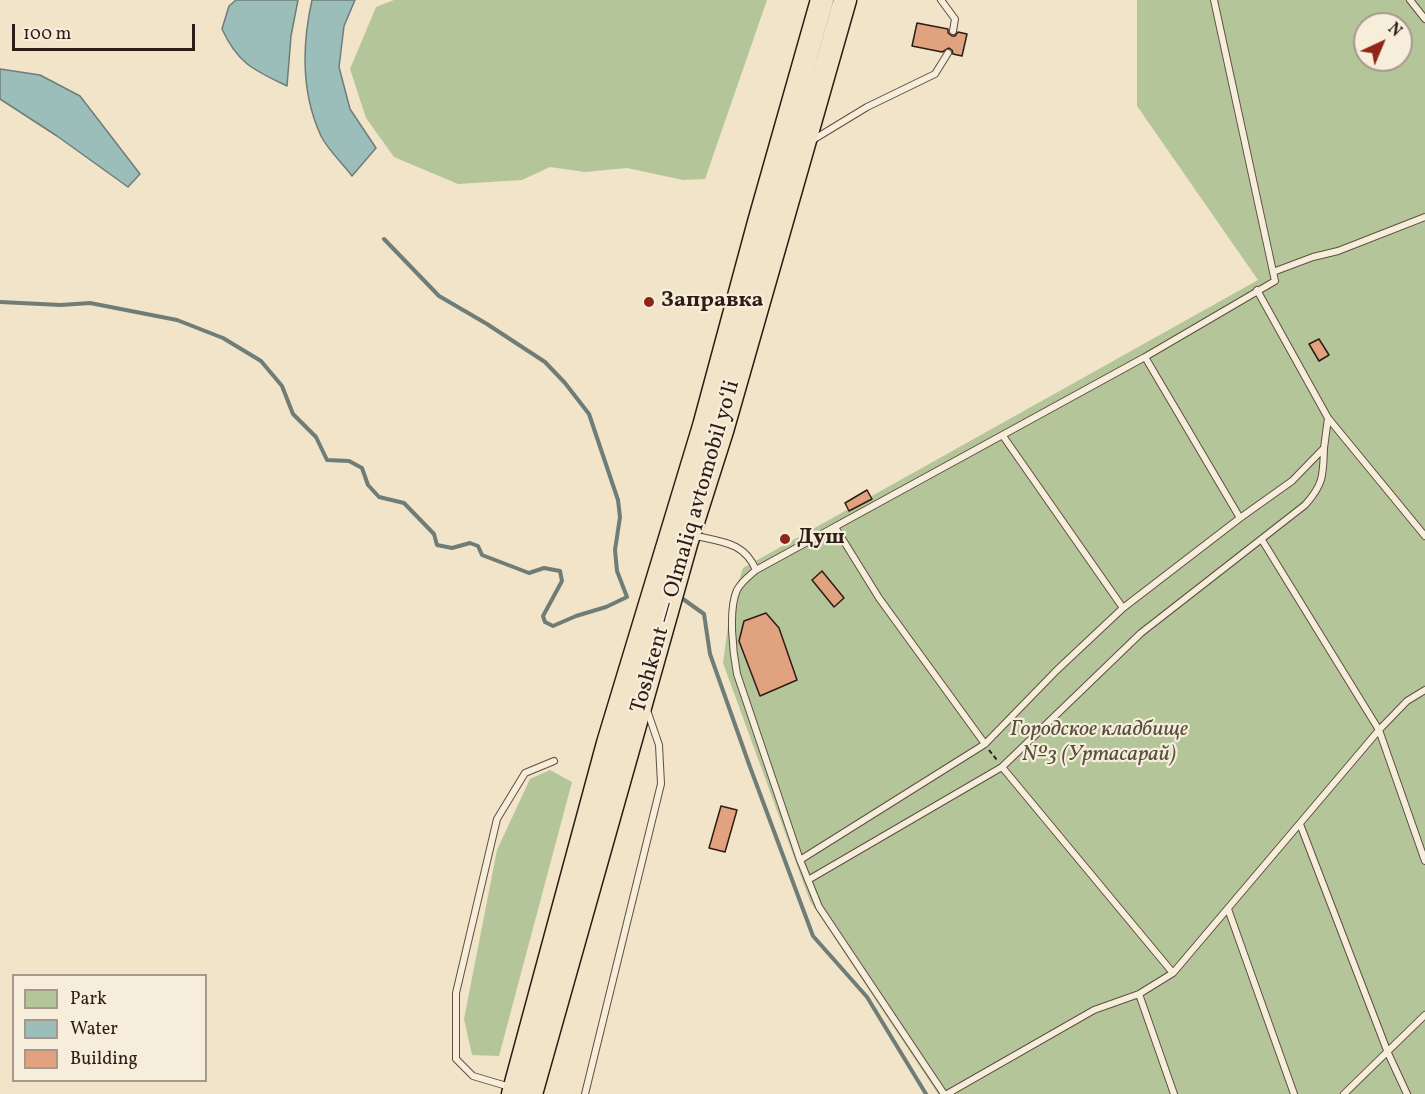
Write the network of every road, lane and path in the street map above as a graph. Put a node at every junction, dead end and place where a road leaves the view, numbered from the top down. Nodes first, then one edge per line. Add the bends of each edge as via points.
1 (822, 0) edge
2 (845, 0) edge
3 (941, 0) edge
4 (1214, 0) edge
5 (1410, 0) edge
6 (1425, 19) edge
7 (953, 31) dead end
8 (948, 53) dead end
9 (803, 146) junction
10 (1425, 217) edge
11 (1273, 272) junction
12 (1257, 290) junction
13 (1145, 357) junction
14 (1329, 418) junction
15 (1003, 436) junction
16 (1324, 448) junction
17 (1240, 518) junction
18 (835, 527) junction
19 (689, 534) junction
20 (1425, 536) edge
21 (1262, 540) junction
22 (756, 570) junction
23 (1123, 608) junction
24 (1425, 690) edge
25 (643, 696) junction
26 (1380, 730) junction
27 (985, 744) junction
28 (554, 762) dead end
29 (1002, 767) junction
30 (1300, 825) junction
31 (800, 860) junction
32 (1425, 861) edge
33 (808, 880) junction
34 (1228, 909) junction
35 (1173, 973) junction
36 (1139, 994) junction
37 (1425, 1015) edge
38 (1388, 1053) junction
39 (520, 1092) edge
40 (585, 1094) edge
41 (945, 1094) edge
42 (1174, 1094) edge
43 (1294, 1094) edge
44 (1344, 1094) edge
45 (1407, 1094) edge

1 - 39 highway, Toshkent — Olmaliq avtomobil yo‘li via 704,426 608,743
2 - 9 highway, Toshkent — Olmaliq avtomobil yo‘li
3 - 7 lane via 955,19
4 - 11 lane
5 - 6 lane
8 - 9 lane via 935,74 867,107
9 - 19 highway, Toshkent — Olmaliq avtomobil yo‘li
10 - 11 lane
11 - 12 lane via 1275,281
12 - 13 lane
12 - 14 lane
13 - 15 lane
13 - 17 lane
14 - 16 lane
14 - 20 lane
15 - 18 lane
15 - 23 lane
16 - 17 lane via 1292,481
16 - 21 lane via 1322,480 1315,494
17 - 23 lane
18 - 22 lane
18 - 27 lane via 879,598
19 - 22 lane via 741,548
19 - 25 highway, Toshkent — Olmaliq avtomobil yo‘li
21 - 26 lane
21 - 29 lane via 1141,633
22 - 31 lane via 736,591 731,643 737,674
23 - 27 lane
24 - 26 lane via 1407,701
25 - 39 highway, Toshkent — Olmaliq avtomobil yo‘li
25 - 40 lane via 659,745 661,784
26 - 30 lane
26 - 32 lane
27 - 29 path
27 - 31 lane
28 - 39 lane via 525,773 497,819 456,993 456,1059 473,1076
29 - 33 lane
29 - 35 lane
30 - 34 lane
30 - 38 lane
31 - 33 lane
33 - 41 lane via 819,908
34 - 35 lane
34 - 43 lane
35 - 36 lane
36 - 41 lane via 1094,1010
36 - 42 lane
37 - 38 lane
38 - 44 lane
38 - 45 lane

